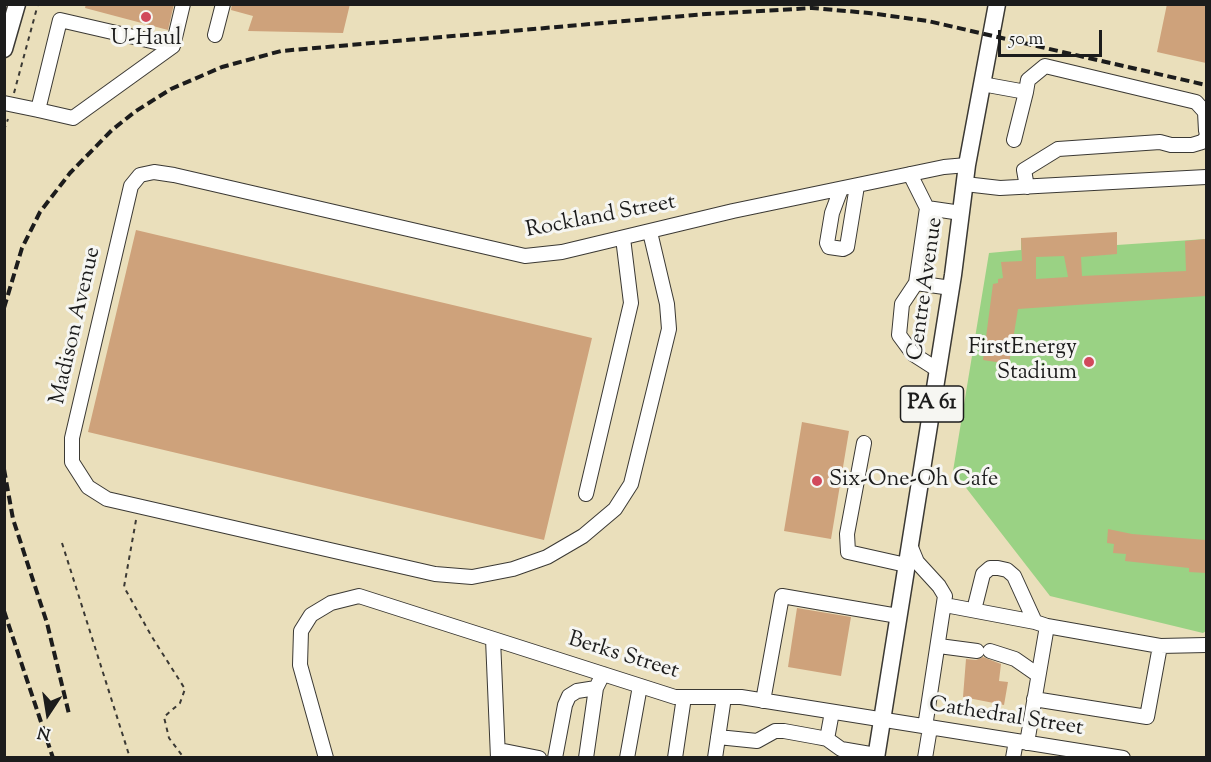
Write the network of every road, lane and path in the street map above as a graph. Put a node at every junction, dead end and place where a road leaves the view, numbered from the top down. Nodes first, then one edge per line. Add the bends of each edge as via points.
1 (17, 4) edge
2 (38, 4) edge
3 (183, 4) edge
4 (223, 4) edge
5 (997, 4) edge
6 (215, 35) dead end
7 (173, 46) junction
8 (4, 49) edge
9 (982, 84) junction
10 (1026, 92) junction
11 (8, 104) edge
12 (38, 110) junction
13 (4, 130) edge
14 (1206, 131) edge
15 (1206, 138) edge
16 (1014, 140) dead end
17 (967, 165) junction
18 (910, 174) junction
19 (140, 175) joint
20 (1206, 177) edge
21 (965, 184) junction
22 (857, 186) junction
23 (1027, 187) junction
24 (841, 189) junction
25 (927, 208) junction
26 (961, 213) junction
27 (650, 232) junction
28 (623, 238) junction
29 (916, 283) junction
30 (951, 288) junction
31 (938, 370) junction
32 (864, 443) dead end
33 (586, 494) dead end
34 (138, 506) junction
35 (62, 543) dead end
36 (910, 545) junction
37 (906, 565) junction
38 (945, 605) junction
39 (974, 610) junction
40 (898, 616) junction
41 (1041, 624) junction
42 (493, 639) junction
43 (1206, 645) edge
44 (939, 646) junction
45 (1160, 646) junction
46 (603, 674) junction
47 (1038, 675) junction
48 (640, 686) junction
49 (596, 688) junction
50 (684, 697) junction
51 (724, 697) junction
52 (1034, 699) junction
53 (763, 701) junction
54 (832, 712) junction
55 (882, 720) junction
56 (927, 727) junction
57 (718, 737) junction
58 (827, 739) junction
59 (1022, 742) junction
60 (498, 754) edge
61 (876, 756) edge
62 (1099, 756) edge
63 (129, 758) edge
64 (184, 758) edge
65 (326, 758) edge
66 (539, 758) edge
67 (555, 758) edge
68 (586, 758) edge
69 (627, 758) edge
70 (675, 758) edge
71 (715, 758) edge
72 (925, 758) edge
73 (1013, 758) edge
74 (1123, 758) edge

1 - 8 main road
2 - 11 path
3 - 7 street
4 - 6 street
5 - 9 main road, Centre Avenue / PA 61
7 - 12 street via 73,118
7 - 12 street via 60,20
9 - 10 street
9 - 17 main road, Centre Avenue / PA 61
10 - 14 street via 1028,80 1045,66 1196,102 1205,112
10 - 16 street
11 - 12 street
11 - 13 path
15 - 23 street via 1192,145 1160,142 1058,149 1024,170
17 - 18 street, Rockland Street
17 - 21 main road, Centre Avenue / PA 61
18 - 22 street, Rockland Street
18 - 25 street
19 - 28 street, Rockland Street via 174,175 519,255 562,252
19 - 34 street, Madison Avenue via 131,186 72,438 72,462 88,487 107,499
20 - 23 street
21 - 23 street
21 - 26 main road, Centre Avenue / PA 61
22 - 24 street, Rockland Street
22 - 24 street via 847,247 843,249 826,243
24 - 27 street, Rockland Street
25 - 26 street
25 - 29 street
26 - 30 main road, Centre Avenue / PA 61
27 - 28 street, Rockland Street
27 - 34 street via 669,329 631,484 615,509 583,537 547,557 472,577 435,574
28 - 33 street via 631,303
29 - 30 street
29 - 31 street via 902,304 899,335 913,354
30 - 31 main road, Centre Avenue / PA 61
31 - 36 main road, Centre Avenue / PA 61
32 - 37 street via 847,534 848,552
34 - 64 path via 124,587 185,689 180,703 164,717 169,738
35 - 63 path
36 - 37 main road, Centre Avenue / PA 61
36 - 38 street via 917,562 945,596
37 - 40 main road, Centre Avenue / PA 61
38 - 39 street
38 - 44 street
39 - 41 street
39 - 41 street via 983,574 998,568 1014,576
40 - 53 street via 782,596
40 - 55 main road, Centre Avenue / PA 61
41 - 45 street
41 - 47 street
42 - 46 street, Berks Street
42 - 60 street
42 - 65 street, Berks Street via 359,596 331,603 311,615 301,631 300,665
43 - 45 street
44 - 47 street via 998,652
44 - 56 street
45 - 52 street via 1147,717
46 - 48 street, Berks Street
46 - 49 street
47 - 52 street
48 - 50 street, Berks Street
48 - 69 street
49 - 67 street via 569,696
49 - 68 street
50 - 51 street, Berks Street
50 - 70 street
51 - 53 street, Berks Street
51 - 57 street
52 - 59 street
53 - 54 street, Berks Street
54 - 55 street, Berks Street
54 - 58 street
55 - 56 street, Cathedral Street
55 - 61 main road, Centre Avenue / PA 61
56 - 59 street, Cathedral Street
56 - 72 street
57 - 58 street via 757,741 775,731
57 - 71 street
58 - 61 street via 842,749
59 - 62 street, Cathedral Street
59 - 73 street
60 - 66 street
62 - 74 street, Cathedral Street

